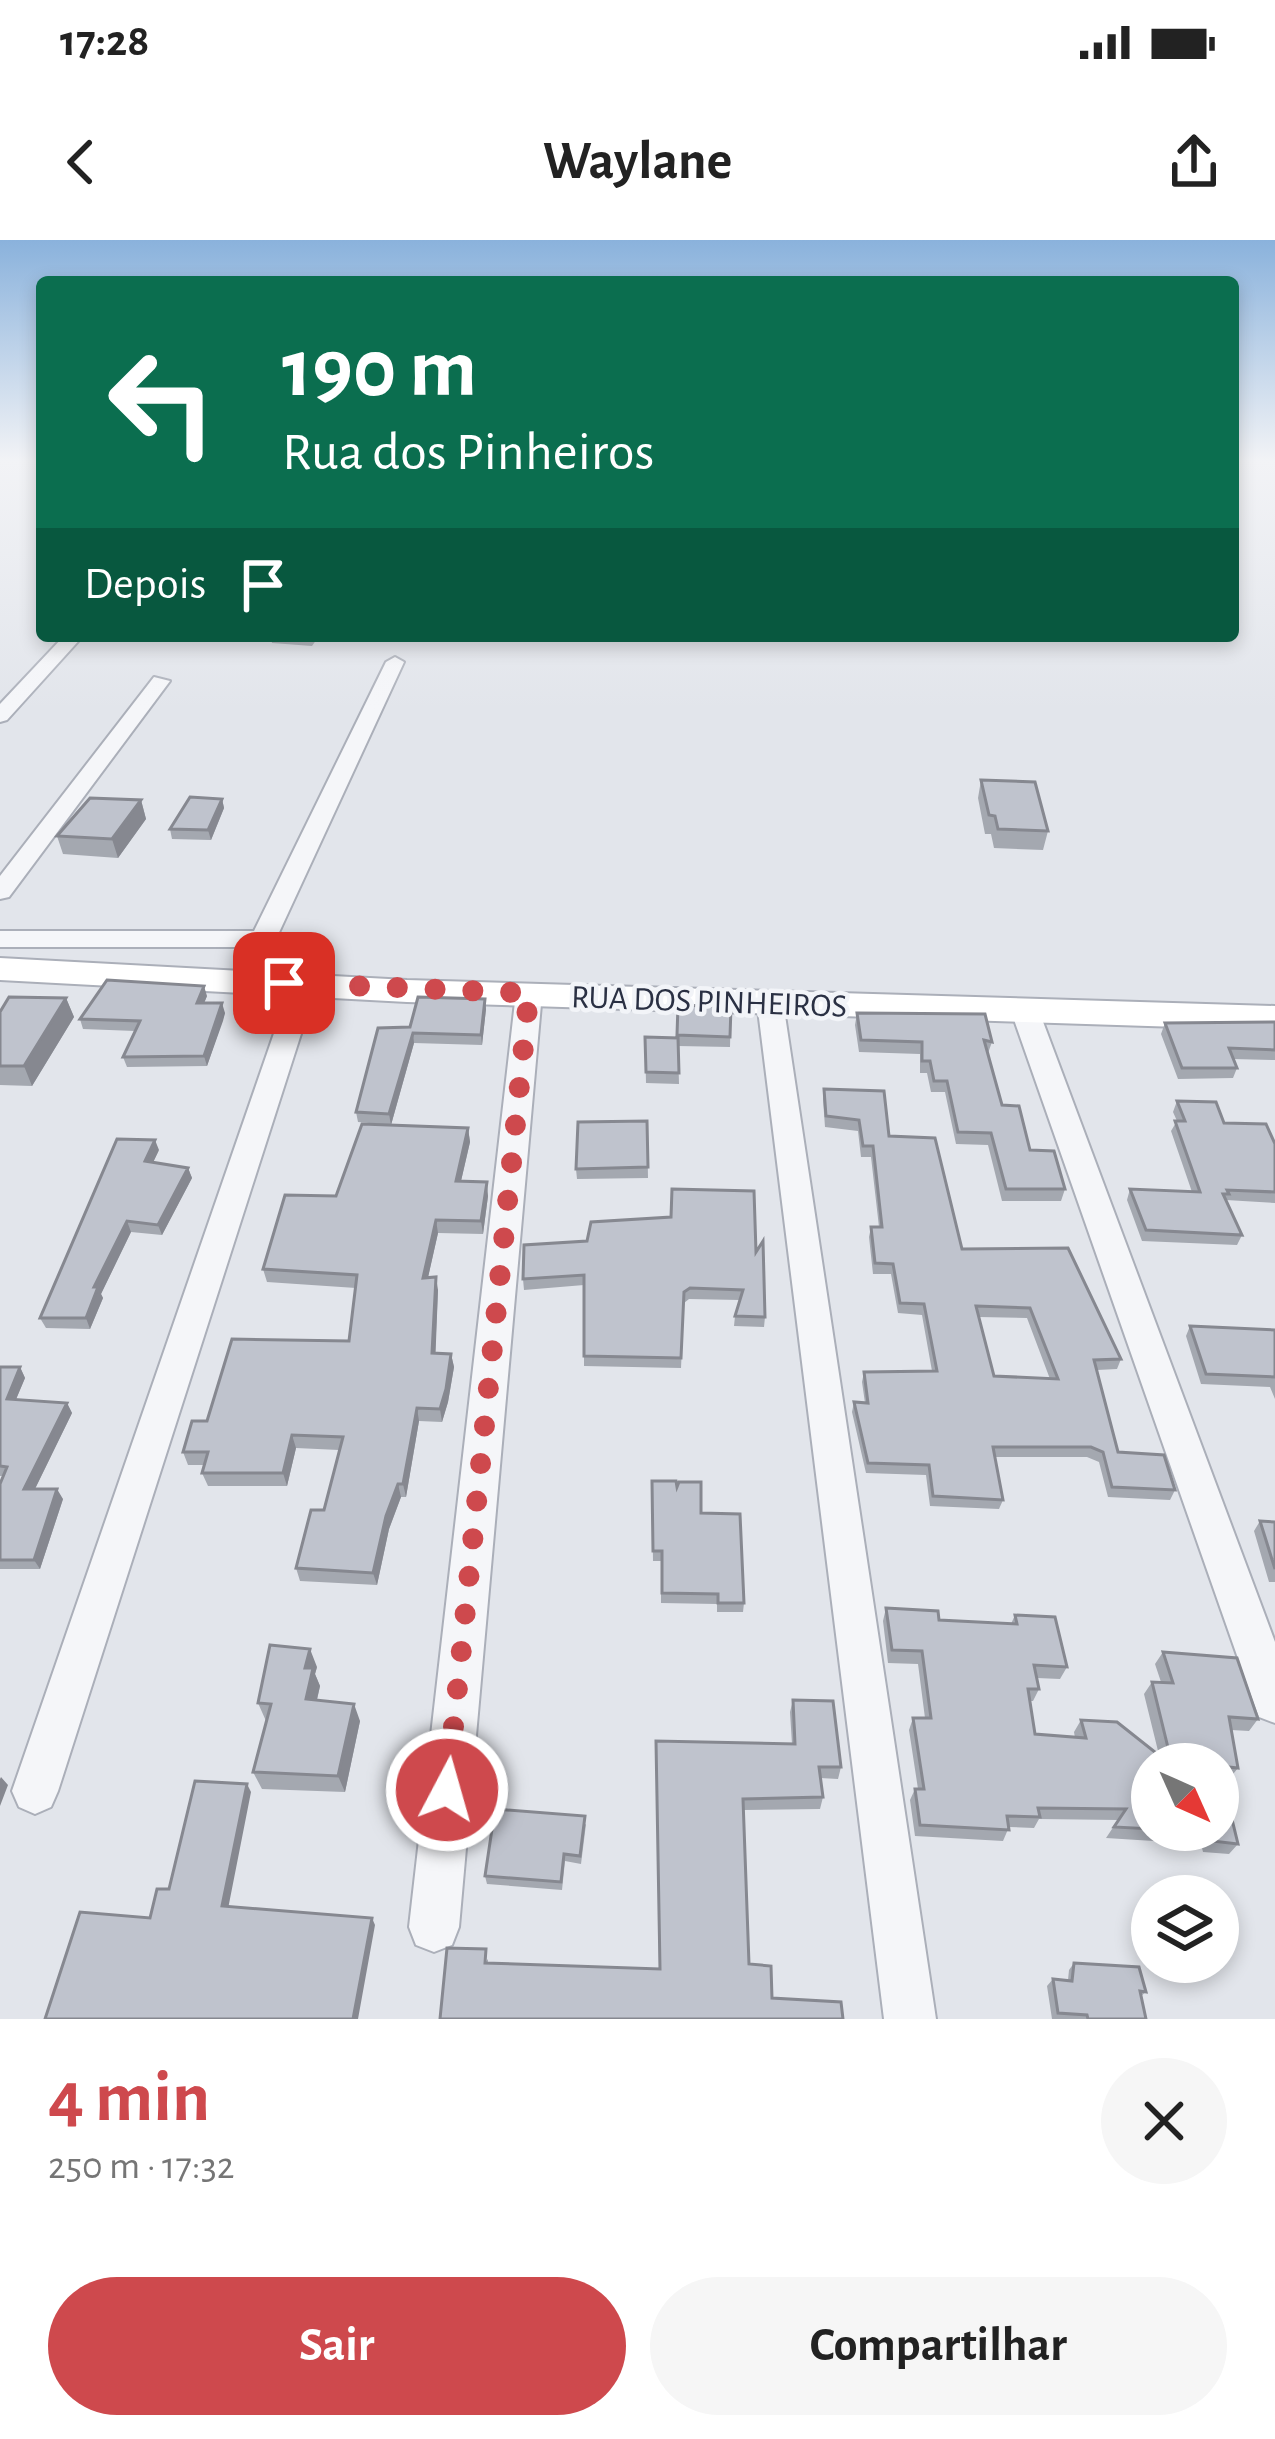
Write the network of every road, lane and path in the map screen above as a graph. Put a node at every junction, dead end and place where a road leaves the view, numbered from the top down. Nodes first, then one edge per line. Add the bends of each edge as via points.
1 (68, 642) edge
2 (395, 662) dead end
3 (160, 682) dead end
4 (0, 716) edge
5 (0, 892) edge
6 (263, 939) junction
7 (0, 940) edge
8 (0, 969) edge
9 (294, 984) junction
10 (529, 993) junction
11 (770, 1002) junction
12 (1024, 1012) junction
13 (1275, 1018) edge
14 (1275, 1702) edge
15 (35, 1791) dead end
16 (434, 1927) dead end
17 (910, 2019) edge

1 - 4 street
2 - 6 street
3 - 5 street
6 - 7 street
6 - 9 street
8 - 9 street, RUA DOS PINHEIROS
9 - 10 street, RUA DOS PINHEIROS
9 - 15 street
10 - 11 street, RUA DOS PINHEIROS
10 - 16 street
11 - 12 street, RUA DOS PINHEIROS
11 - 17 street
12 - 13 street, RUA DOS PINHEIROS
12 - 14 street

